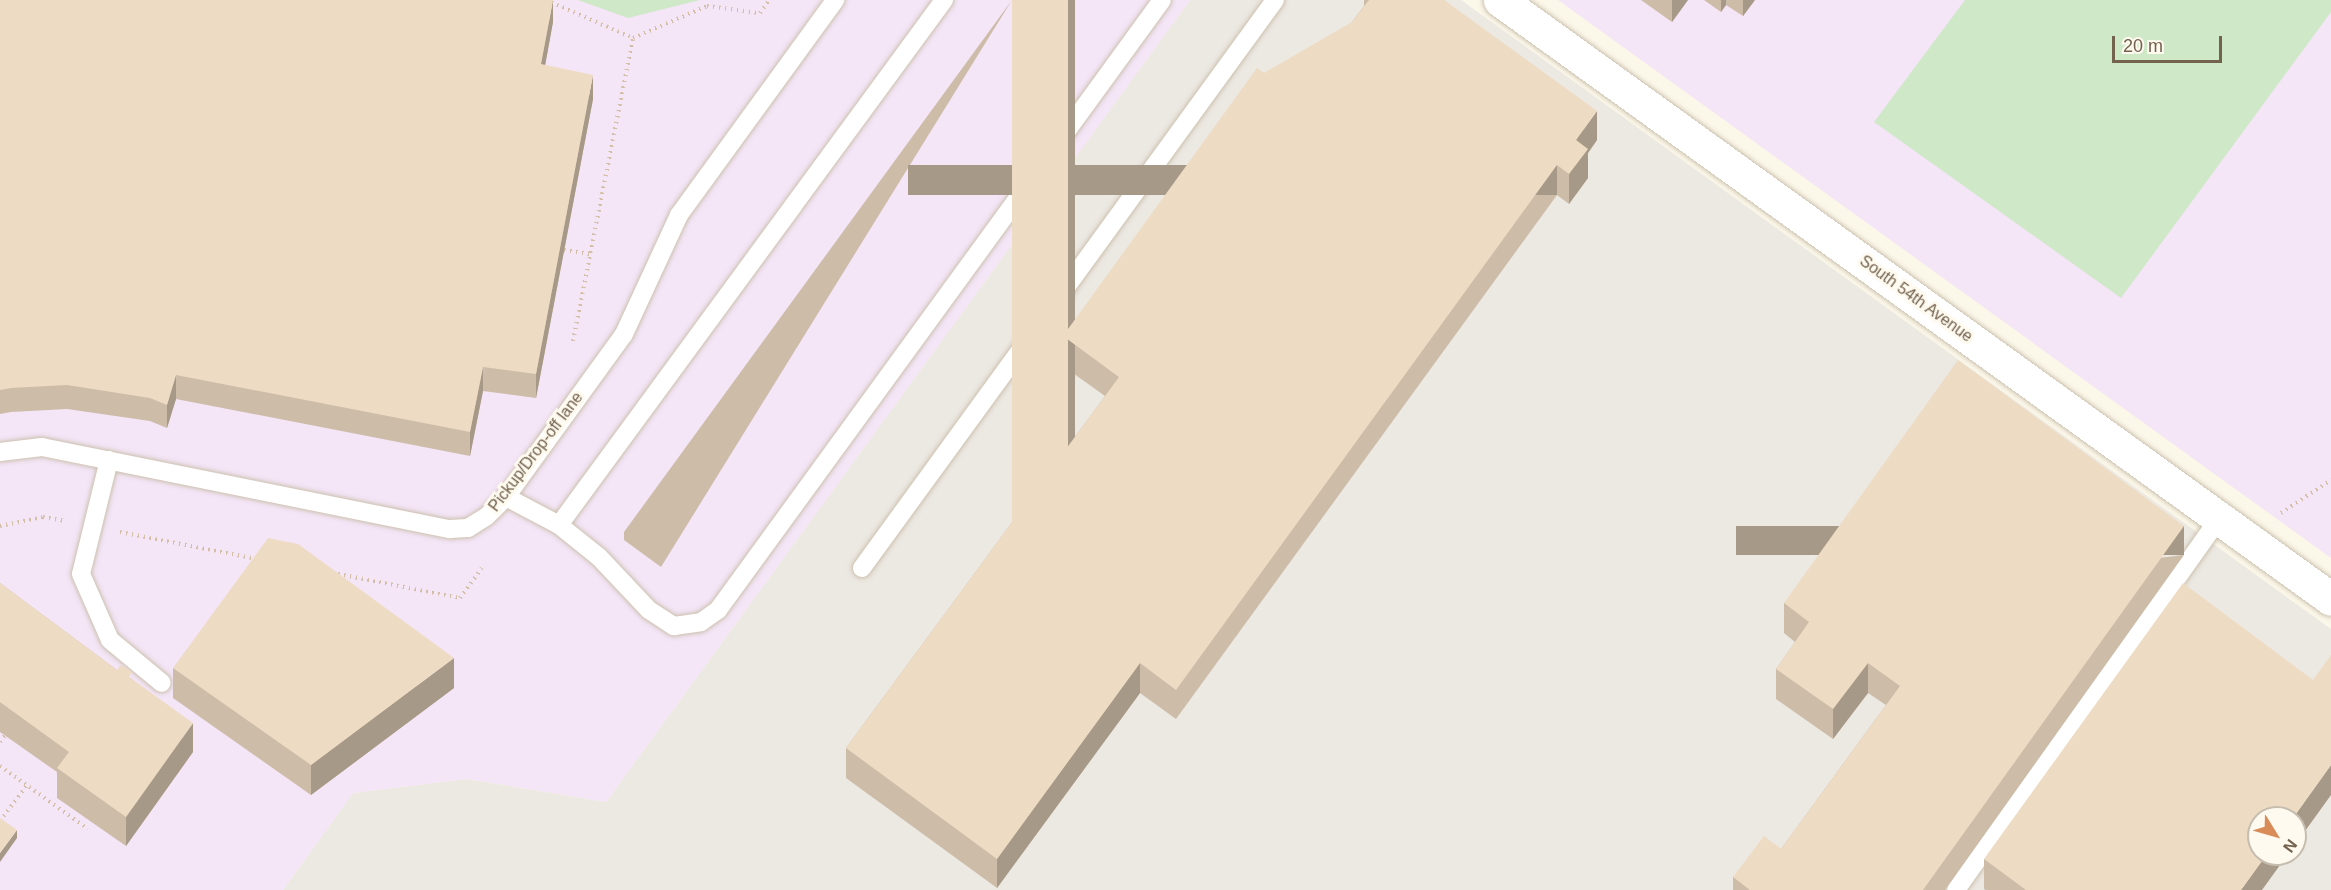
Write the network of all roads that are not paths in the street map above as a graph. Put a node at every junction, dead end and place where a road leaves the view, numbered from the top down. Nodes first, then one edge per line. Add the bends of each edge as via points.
1 (836, 0) edge
2 (944, 0) edge
3 (1162, 0) edge
4 (1275, 0) edge
5 (1500, 0) edge
6 (0, 452) edge
7 (109, 460) junction
8 (506, 497) junction
9 (2219, 518) junction
10 (559, 525) junction
11 (862, 568) dead end
12 (2331, 599) edge
13 (162, 683) dead end
14 (1956, 890) edge

1 - 8 lane, Pickup/Drop-off lane via 679,215 624,334
2 - 10 lane
3 - 10 lane via 718,610 701,622 674,626 649,610 599,557
4 - 11 lane
5 - 9 street, South 54th Avenue
6 - 7 lane, Pickup/Drop-off lane via 42,447
7 - 8 lane, Pickup/Drop-off lane via 450,530 468,528
7 - 13 lane via 81,574 110,640
8 - 10 lane
9 - 12 street, South 54th Avenue
9 - 14 lane

